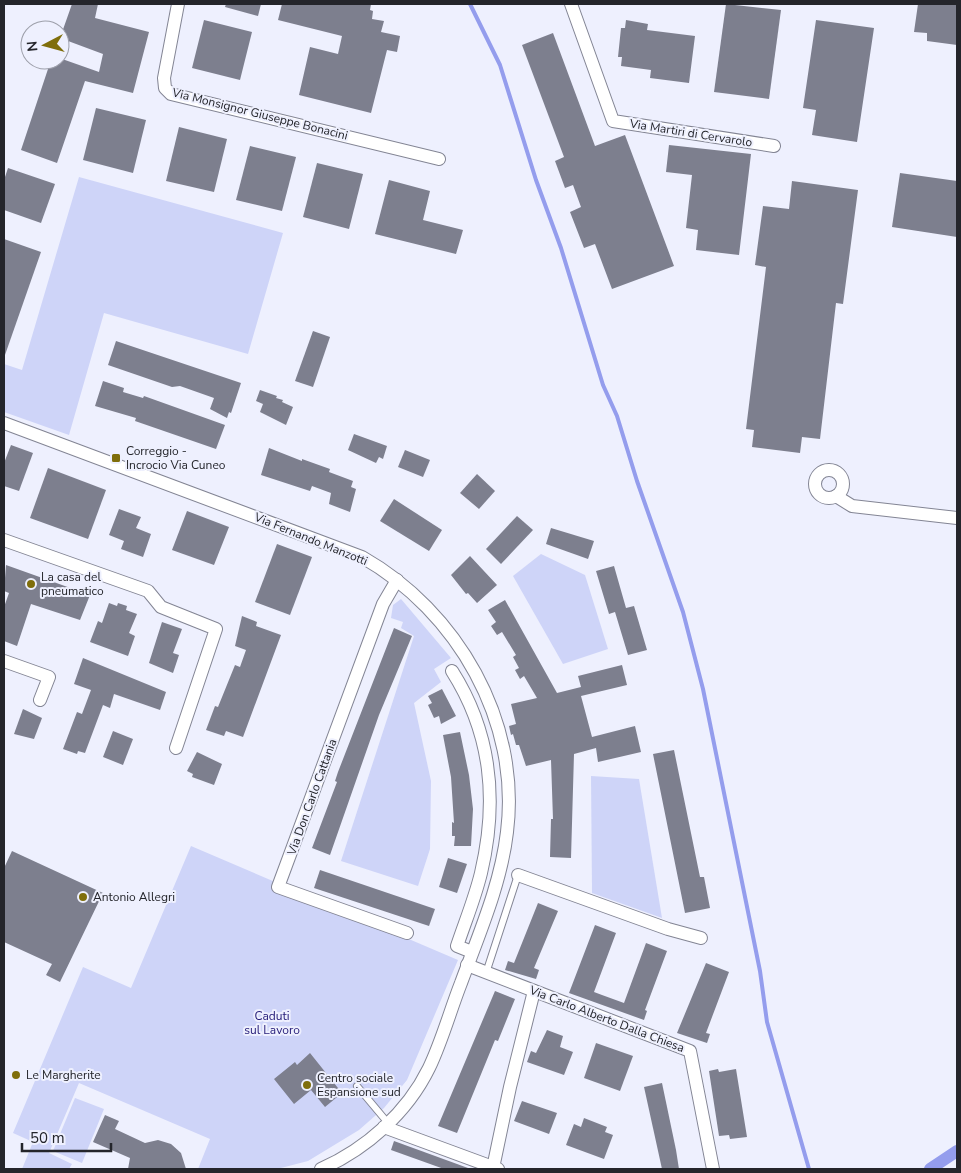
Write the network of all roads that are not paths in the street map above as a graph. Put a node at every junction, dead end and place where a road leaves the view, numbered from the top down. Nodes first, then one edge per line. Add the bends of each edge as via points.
1 (178, 4) edge
2 (571, 4) edge
3 (774, 146) dead end
4 (439, 160) dead end
5 (4, 423) edge
6 (839, 491) dead end
7 (957, 518) edge
8 (4, 540) edge
9 (397, 580) junction
10 (4, 661) edge
11 (452, 671) dead end
12 (40, 700) dead end
13 (176, 748) dead end
14 (518, 875) joint
15 (407, 933) dead end
16 (701, 938) dead end
17 (472, 952) junction
18 (467, 966) junction
19 (486, 973) junction
20 (534, 991) junction
21 (357, 1086) dead end
22 (386, 1125) junction
23 (496, 1168) edge
24 (320, 1169) edge
25 (713, 1169) edge

1 - 4 street, Via Monsignor Giuseppe Bonacini via 164,78 165,88 171,94
2 - 3 street, Via Martiri di Cervarolo via 613,121
5 - 9 street, Via Fernando Manzotti via 354,554
6 - 7 street via 852,506
8 - 13 street via 148,591 161,607 216,630
9 - 15 street, Via Don Carlo Cattania via 383,604 278,888
9 - 17 street, Via Fernando Manzotti via 436,617 479,676 503,748 508,830 496,887
10 - 12 street via 49,677
11 - 17 street via 479,726 492,804 481,875 457,946
14 - 16 street
14 - 19 lane
17 - 18 street, Via Fernando Manzotti
18 - 19 street, Via Carlo Alberto Dalla Chiesa
18 - 22 street, Via Fernando Manzotti via 428,1069 415,1091
19 - 20 street, Via Carlo Alberto Dalla Chiesa
20 - 23 street via 510,1087
20 - 25 street, Via Carlo Alberto Dalla Chiesa via 690,1051
21 - 22 lane
22 - 23 street
22 - 24 street, Via Fernando Manzotti via 356,1150

